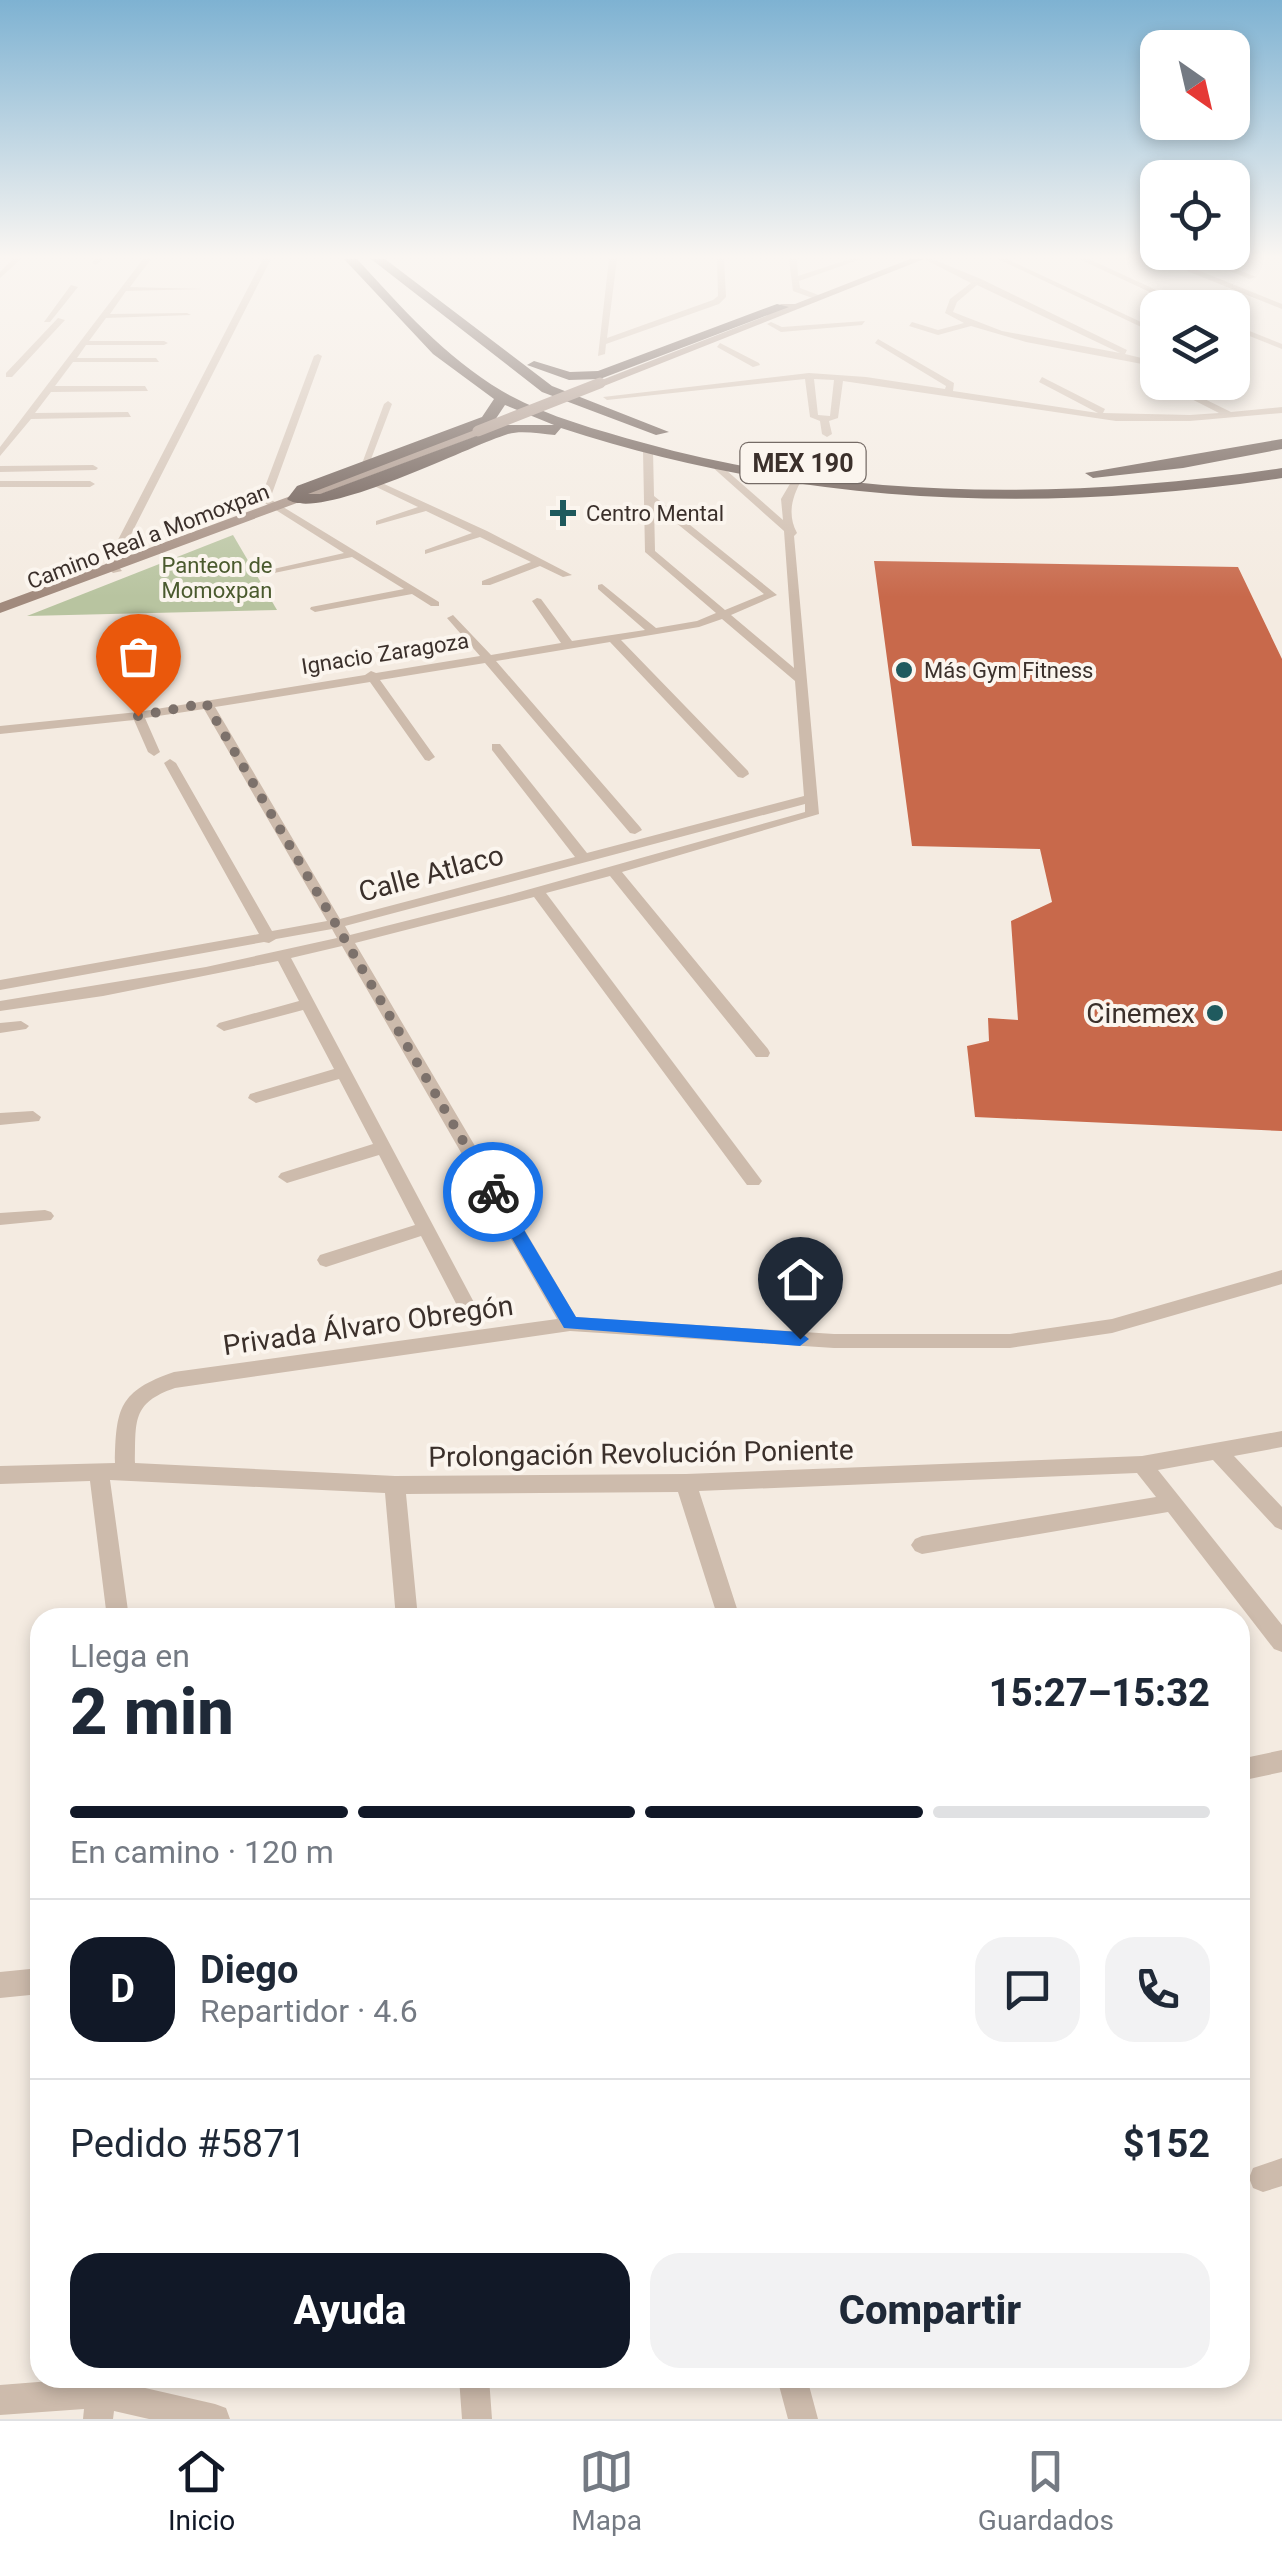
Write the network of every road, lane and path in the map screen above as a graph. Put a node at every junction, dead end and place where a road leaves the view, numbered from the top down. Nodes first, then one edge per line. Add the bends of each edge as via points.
1 (12, 372) edge
2 (60, 372) edge
3 (210, 372) edge
4 (312, 372) edge
5 (462, 372) edge
6 (524, 372) edge
7 (558, 372) edge
8 (609, 372) edge
9 (646, 372) edge
10 (649, 372) edge
11 (929, 372) edge
12 (8, 375) dead end
13 (809, 376) junction
14 (839, 378) junction
15 (1042, 380) dead end
16 (47, 389) junction
17 (145, 389) dead end
18 (604, 390) junction
19 (948, 392) junction
20 (502, 398) junction
21 (1200, 400) edge
22 (388, 404) dead end
23 (1282, 410) edge
24 (1230, 414) junction
25 (128, 415) dead end
26 (28, 416) junction
27 (1116, 418) junction
28 (824, 419) junction
29 (826, 434) dead end
30 (1282, 444) edge
31 (648, 450) junction
32 (0, 453) edge
33 (790, 461) dead end
34 (715, 465) junction
35 (93, 468) dead end
36 (844, 468) dead end
37 (0, 469) edge
38 (1282, 473) edge
39 (367, 474) junction
40 (1074, 474) dead end
41 (945, 476) dead end
42 (982, 477) dead end
43 (797, 479) junction
44 (0, 484) edge
45 (90, 484) dead end
46 (651, 498) junction
47 (302, 499) junction
48 (428, 506) junction
49 (276, 508) junction
50 (380, 523) dead end
51 (483, 533) junction
52 (792, 534) junction
53 (428, 552) dead end
54 (354, 554) junction
55 (540, 562) junction
56 (113, 568) junction
57 (274, 570) dead end
58 (566, 575) dead end
59 (486, 583) dead end
60 (602, 586) dead end
61 (412, 591) junction
62 (538, 602) dead end
63 (435, 604) dead end
64 (0, 608) edge
65 (315, 609) dead end
66 (726, 616) junction
67 (0, 618) edge
68 (453, 618) dead end
69 (653, 631) junction
70 (612, 637) junction
71 (567, 643) junction
72 (486, 656) junction
73 (371, 675) junction
74 (802, 681) junction
75 (206, 703) junction
76 (138, 716) junction
77 (0, 730) edge
78 (496, 747) dead end
79 (154, 752) dead end
80 (428, 758) dead end
81 (170, 763) dead end
82 (743, 774) dead end
83 (811, 806) junction
84 (635, 830) dead end
85 (622, 848) junction
86 (583, 858) junction
87 (634, 864) junction
88 (613, 870) junction
89 (537, 890) junction
90 (337, 924) junction
91 (270, 938) junction
92 (347, 942) junction
93 (283, 956) junction
94 (8, 984) edge
95 (307, 1004) junction
96 (6, 1006) edge
97 (21, 1026) dead end
98 (224, 1026) dead end
99 (0, 1028) edge
100 (762, 1053) dead end
101 (344, 1072) junction
102 (256, 1098) dead end
103 (32, 1117) dead end
104 (0, 1119) edge
105 (384, 1147) junction
106 (287, 1177) dead end
107 (753, 1182) dead end
108 (44, 1216) dead end
109 (0, 1219) edge
110 (427, 1228) junction
111 (326, 1260) dead end
112 (1282, 1277) edge
113 (470, 1310) dead end
114 (570, 1324) junction
115 (1282, 1439) edge
116 (1218, 1452) junction
117 (1142, 1464) junction
118 (98, 1472) junction
119 (126, 1472) junction
120 (0, 1476) edge
121 (686, 1484) junction
122 (395, 1486) junction
123 (1172, 1503) junction
124 (1282, 1521) edge
125 (922, 1545) dead end
126 (117, 1608) edge
127 (406, 1608) edge
128 (726, 1608) edge
129 (1282, 1642) edge
130 (1282, 1761) edge
131 (1250, 1768) edge
132 (30, 1982) edge
133 (0, 1985) edge
134 (475, 2388) edge
135 (794, 2388) edge
136 (101, 2396) edge
137 (0, 2400) edge
138 (215, 2419) edge
139 (477, 2419) edge
140 (802, 2419) edge

1 - 12 street
2 - 16 street
3 - 56 street
4 - 49 street via 265,500
5 - 20 highway, MEX 190
6 - 18 highway via 547,389 684,439 622,413
7 - 8 highway
9 - 18 street, Camino Real a Momoxpan
10 - 18 highway
11 - 19 street via 951,385
13 - 14 street
13 - 18 street
13 - 28 street via 814,417
14 - 19 street
14 - 28 street via 834,418
15 - 27 street
16 - 17 street
16 - 26 street
18 - 47 street, Camino Real a Momoxpan, bridge
19 - 27 street
20 - 31 highway, MEX 190
20 - 39 highway via 488,420
21 - 24 street
22 - 39 street
23 - 24 street
24 - 27 street
25 - 26 street
26 - 32 street
28 - 29 street
30 - 40 highway
31 - 34 highway, MEX 190
31 - 39 highway via 522,426
31 - 46 street
33 - 36 highway, MEX 190
34 - 43 highway, MEX 190
34 - 52 street
35 - 37 street
38 - 43 highway, MEX 190 via 1056,494
39 - 47 highway
39 - 48 street
41 - 42 highway
43 - 52 street via 786,499
44 - 45 street
46 - 66 street via 650,552
46 - 66 street, Ignacio Zaragoza via 772,594
47 - 49 street, Camino Real a Momoxpan
48 - 50 street
48 - 51 street
49 - 54 street
49 - 56 street, Camino Real a Momoxpan
51 - 53 street
51 - 55 street
52 - 74 street
54 - 57 street
54 - 61 street
55 - 58 street
55 - 59 street
56 - 64 street, Camino Real a Momoxpan
56 - 67 street, Camino Real a Momoxpan
60 - 69 street
61 - 63 street
61 - 65 street
62 - 71 street
66 - 69 street, Ignacio Zaragoza
66 - 74 street
68 - 72 street
69 - 70 street, Ignacio Zaragoza
70 - 71 street, Ignacio Zaragoza
70 - 82 street
71 - 72 street, Ignacio Zaragoza
72 - 73 street, Ignacio Zaragoza
72 - 84 street
73 - 75 street, Ignacio Zaragoza
73 - 80 street
74 - 83 street
75 - 76 street, Ignacio Zaragoza
75 - 90 street, Privada Álvaro Obregón
76 - 77 street, Ignacio Zaragoza
76 - 79 street
78 - 86 street
81 - 91 street
83 - 85 street, Calle Atlaco
83 - 87 street, Calle Atlaco
85 - 86 street, Calle Atlaco
85 - 87 street
86 - 90 street, Calle Atlaco
87 - 88 street, Calle Atlaco
88 - 89 street, Calle Atlaco
88 - 100 street
89 - 92 street, Calle Atlaco
89 - 107 street, Calle Atlaco
90 - 91 street, Calle Atlaco
90 - 92 street, Privada Álvaro Obregón
91 - 94 street, Calle Atlaco
92 - 93 street, Calle Atlaco
92 - 114 street, Privada Álvaro Obregón
93 - 95 street
93 - 96 street, Calle Atlaco
94 - 96 street
95 - 98 street
95 - 101 street
97 - 99 street
101 - 102 street
101 - 105 street
103 - 104 street
105 - 106 street
105 - 110 street
108 - 109 street
110 - 111 street
110 - 113 street
112 - 114 street via 1112,1326 1010,1340 834,1341
114 - 119 street, Privada Álvaro Obregón via 153,1386 127,1408
115 - 116 street, Prolongación Revolución Poniente
116 - 117 street, Prolongación Revolución Poniente
116 - 124 street
117 - 121 street, Prolongación Revolución Poniente
117 - 123 street
118 - 119 street, Prolongación Revolución Poniente
118 - 120 street, Prolongación Revolución Poniente
118 - 126 street
119 - 122 street, Prolongación Revolución Poniente
121 - 122 street, Prolongación Revolución Poniente
121 - 128 street
122 - 127 street
123 - 125 street
123 - 129 street
130 - 131 street
132 - 133 street
134 - 139 street
135 - 140 street
136 - 137 street
136 - 138 street

